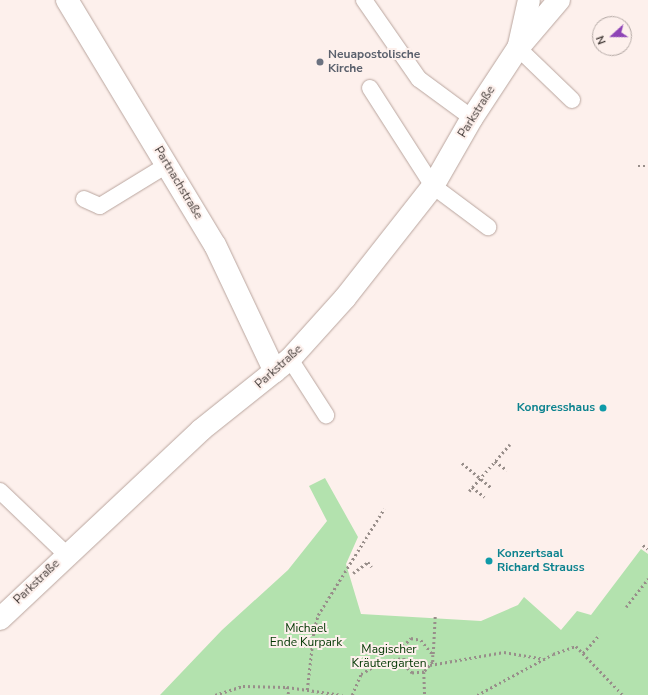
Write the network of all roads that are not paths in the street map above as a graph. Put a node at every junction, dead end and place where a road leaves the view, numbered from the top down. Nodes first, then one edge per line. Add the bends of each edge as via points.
1 (67, 0) edge
2 (364, 0) edge
3 (529, 0) edge
4 (558, 0) edge
5 (518, 48) junction
6 (370, 88) dead end
7 (572, 100) dead end
8 (472, 118) junction
9 (167, 165) junction
10 (433, 186) junction
11 (84, 199) dead end
12 (488, 227) dead end
13 (283, 366) junction
14 (326, 415) dead end
15 (0, 491) edge
16 (66, 554) junction
17 (0, 619) edge

1 - 9 street, Partnachstraße
2 - 8 lane via 419,78
3 - 5 street, Parkstraße
4 - 5 street, Parkstraße
5 - 7 lane
5 - 8 street, Parkstraße
6 - 10 lane
8 - 10 street, Parkstraße
9 - 11 lane via 100,206
9 - 13 street, Partnachstraße
10 - 12 lane
10 - 13 street, Parkstraße via 345,298
13 - 14 lane
13 - 16 street, Parkstraße via 201,430
15 - 16 lane
16 - 17 street, Parkstraße

